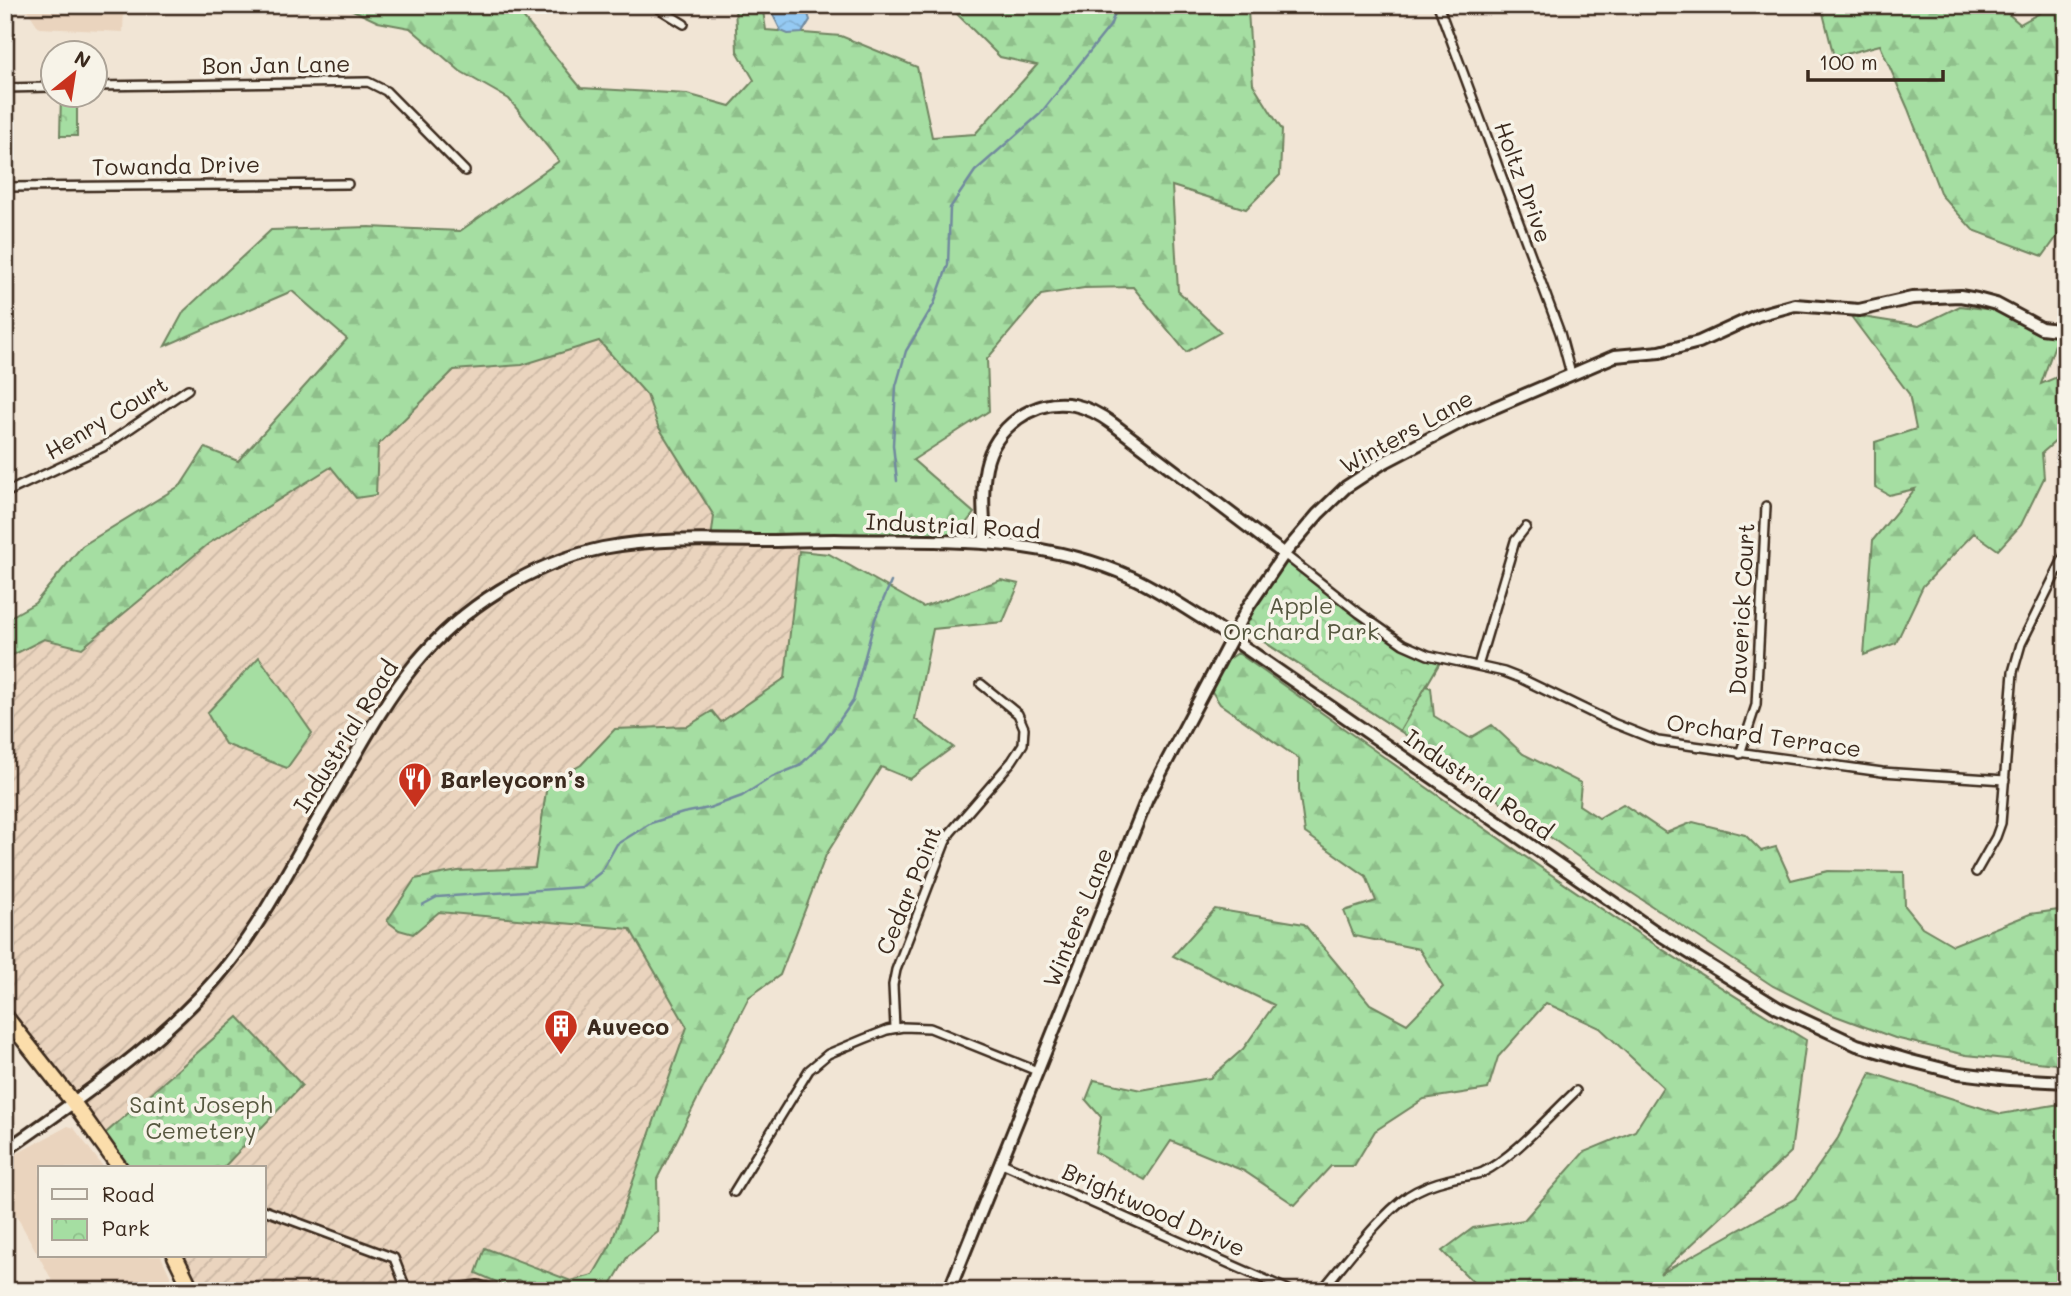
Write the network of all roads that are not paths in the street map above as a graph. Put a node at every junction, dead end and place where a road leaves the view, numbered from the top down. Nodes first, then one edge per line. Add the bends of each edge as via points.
1 (653, 5) edge
2 (1438, 5) edge
3 (684, 24) dead end
4 (108, 86) edge
5 (38, 87) edge
6 (5, 88) edge
7 (465, 171) dead end
8 (348, 184) dead end
9 (5, 187) edge
10 (2066, 331) edge
11 (1571, 374) junction
12 (188, 389) dead end
13 (5, 494) edge
14 (1766, 506) dead end
15 (1526, 527) dead end
16 (985, 543) junction
17 (2066, 553) edge
18 (1284, 554) junction
19 (1478, 666) junction
20 (981, 684) dead end
21 (1740, 754) junction
22 (2006, 780) junction
23 (1976, 872) dead end
24 (5, 1016) edge
25 (895, 1028) junction
26 (1037, 1071) junction
27 (2066, 1082) edge
28 (1576, 1091) dead end
29 (74, 1102) junction
30 (5, 1151) edge
31 (1002, 1163) junction
32 (119, 1166) edge
33 (734, 1192) dead end
34 (266, 1211) edge
35 (176, 1258) edge
36 (950, 1288) edge
37 (192, 1291) edge
38 (407, 1291) edge
39 (447, 1291) edge
40 (492, 1291) edge
41 (963, 1291) edge
42 (1291, 1291) edge
43 (1321, 1291) edge

1 - 3 street
2 - 11 street, Holtz Drive via 1560,333
4 - 7 street, Bon Jan Lane via 368,82 386,91
5 - 6 street
8 - 9 street, Towanda Drive
10 - 11 main road, Winters Lane via 2041,328 1996,304 1960,296 1912,298 1859,310 1795,305 1758,315 1699,342 1615,356
11 - 18 main road, Winters Lane via 1462,421 1361,477 1334,497
12 - 13 street, Henry Court via 103,446
14 - 21 street, Daverick Court via 1756,705
15 - 19 street via 1516,541
16 - 18 main road via 983,486 994,445 1029,411 1071,404 1113,424
16 - 27 main road, Industrial Road via 1079,558 1163,594 1656,932 1778,1008 1857,1045 1912,1061 1959,1073
16 - 29 main road, Industrial Road via 711,540 643,544 579,555 511,583 455,623 404,678 245,940 204,992
17 - 22 street via 2016,660
18 - 19 street, Orchard Terrace via 1403,644 1428,655
18 - 26 main road, Winters Lane, bridge via 1248,607 1147,799
19 - 21 street, Orchard Terrace via 1522,679 1658,741
20 - 25 street, Cedar Point via 1018,714 1024,728 1023,744 945,843 896,970
21 - 22 street, Orchard Terrace via 1882,772
22 - 23 street via 1999,829
24 - 29 highway
25 - 26 street via 930,1028
25 - 33 street via 817,1062 796,1088
26 - 31 main road, Winters Lane
28 - 43 street via 1490,1168 1433,1184 1397,1205
29 - 30 main road, Industrial Road
29 - 32 highway
31 - 36 main road, Winters Lane
31 - 42 street, Brightwood Drive
34 - 38 street via 394,1258
35 - 37 highway
36 - 41 street
39 - 40 main road via 478,1287

